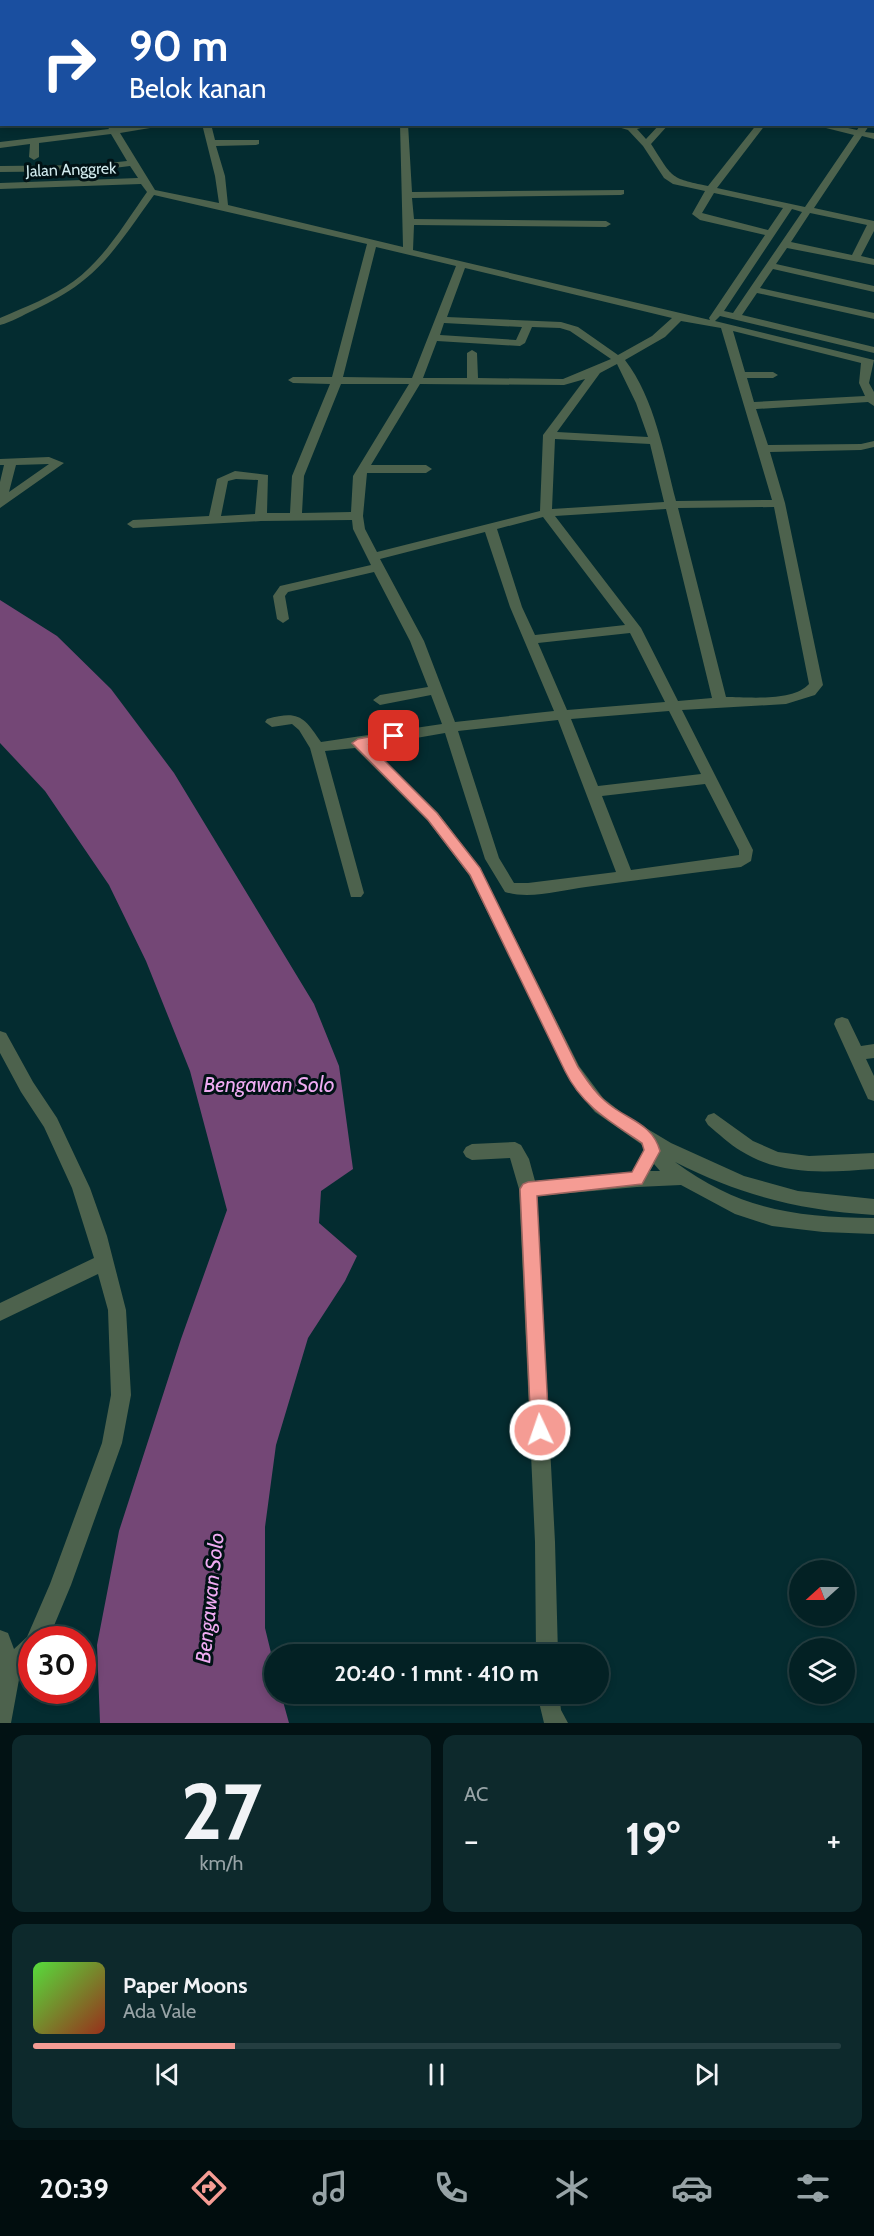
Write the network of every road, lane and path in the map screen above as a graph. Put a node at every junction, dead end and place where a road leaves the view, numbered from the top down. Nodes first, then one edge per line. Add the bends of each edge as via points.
1 (131, 126) edge
2 (207, 126) edge
3 (404, 126) edge
4 (622, 126) edge
5 (641, 126) edge
6 (663, 126) edge
7 (760, 126) edge
8 (823, 126) edge
9 (865, 126) edge
10 (111, 127) edge
11 (631, 128) junction
12 (859, 134) junction
13 (874, 136) edge
14 (35, 141) junction
15 (256, 142) dead end
16 (212, 143) junction
17 (646, 144) junction
18 (0, 145) edge
19 (34, 157) dead end
20 (133, 163) junction
21 (90, 168) junction
22 (0, 169) edge
23 (50, 170) junction
24 (143, 181) junction
25 (87, 183) junction
26 (48, 185) junction
27 (0, 186) edge
28 (711, 189) junction
29 (152, 192) junction
30 (621, 192) dead end
31 (408, 195) junction
32 (789, 206) junction
33 (224, 207) junction
34 (807, 210) junction
35 (409, 222) junction
36 (606, 224) dead end
37 (874, 224) edge
38 (771, 233) junction
39 (372, 243) junction
40 (784, 244) junction
41 (408, 251) junction
42 (855, 258) junction
43 (874, 262) edge
44 (462, 264) junction
45 (769, 265) junction
46 (753, 289) junction
47 (874, 289) edge
48 (719, 312) junction
49 (736, 316) junction
50 (874, 316) edge
51 (679, 317) junction
52 (440, 320) junction
53 (0, 322) edge
54 (711, 323) junction
55 (507, 324) junction
56 (528, 324) junction
57 (726, 326) junction
58 (434, 338) junction
59 (502, 342) junction
60 (874, 350) edge
61 (472, 353) dead end
62 (619, 360) junction
63 (870, 362) edge
64 (595, 373) junction
65 (741, 375) junction
66 (773, 375) dead end
67 (293, 380) dead end
68 (337, 380) junction
69 (417, 380) junction
70 (472, 381) junction
71 (873, 401) edge
72 (750, 406) junction
73 (549, 435) junction
74 (655, 441) junction
75 (874, 444) edge
76 (764, 449) junction
77 (6, 462) edge
78 (365, 469) junction
79 (426, 469) dead end
80 (779, 503) junction
81 (0, 504) edge
82 (671, 506) junction
83 (546, 513) junction
84 (357, 516) junction
85 (261, 517) junction
86 (296, 517) junction
87 (214, 519) junction
88 (133, 524) dead end
89 (490, 528) junction
90 (375, 562) junction
91 (283, 619) dead end
92 (633, 628) junction
93 (530, 640) junction
94 (436, 690) junction
95 (380, 700) dead end
96 (720, 702) junction
97 (674, 706) junction
98 (563, 716) junction
99 (272, 722) dead end
100 (450, 728) junction
101 (358, 743) junction
102 (317, 748) junction
103 (710, 778) junction
104 (594, 792) junction
105 (492, 859) junction
106 (475, 872) junction
107 (626, 877) junction
108 (356, 893) dead end
109 (842, 1024) dead end
110 (0, 1038) edge
111 (874, 1051) edge
112 (856, 1054) junction
113 (874, 1094) edge
114 (714, 1120) dead end
115 (650, 1145) junction
116 (472, 1152) dead end
117 (874, 1161) edge
118 (680, 1178) junction
119 (637, 1179) junction
120 (528, 1189) junction
121 (768, 1191) junction
122 (732, 1203) junction
123 (874, 1207) edge
124 (874, 1226) edge
125 (105, 1262) junction
126 (0, 1312) edge
127 (43, 1626) edge
128 (0, 1641) edge
129 (548, 1644) edge
130 (18, 1661) edge
131 (10, 1669) junction
132 (549, 1704) edge
133 (0, 1723) edge
134 (556, 1723) edge

1 - 10 street
2 - 16 street
3 - 31 street
4 - 11 street
5 - 11 street
6 - 17 street
7 - 28 street
8 - 12 street
9 - 12 street
10 - 14 street
10 - 20 street
11 - 17 street
12 - 13 street
12 - 34 street
14 - 18 street
14 - 19 street
15 - 16 street
16 - 33 street
17 - 28 street via 672,180
20 - 21 street
20 - 24 street
21 - 23 street
21 - 25 street
22 - 23 street
23 - 26 street
24 - 25 street, Jalan Anggrek
24 - 29 street
25 - 26 street, Jalan Anggrek
26 - 27 street, Jalan Anggrek
28 - 32 street
28 - 38 street via 698,215
29 - 33 street
29 - 53 street via 105,256 85,276 64,292
30 - 31 street
31 - 35 street
32 - 34 street
32 - 38 street
33 - 39 street
34 - 37 street
34 - 40 street
35 - 36 street
35 - 41 street
37 - 42 street
38 - 48 street
39 - 41 street
39 - 68 street
40 - 42 street
40 - 45 street
41 - 44 street
42 - 43 street
44 - 51 street
44 - 52 street
45 - 46 street
45 - 47 street
46 - 49 street
46 - 50 street
48 - 49 street
48 - 54 street
49 - 60 street
51 - 54 street
51 - 62 street via 662,336
52 - 55 street
52 - 58 street
54 - 57 street
55 - 56 street
55 - 59 street
56 - 59 street via 521,342
56 - 62 street via 574,329
57 - 63 street
57 - 65 street
58 - 59 street
58 - 69 street
61 - 70 street
62 - 64 street
62 - 74 street via 631,377
63 - 71 street via 864,383
64 - 70 street via 556,383
64 - 73 street
65 - 66 street
65 - 72 street
67 - 68 street
68 - 69 street
68 - 86 street via 297,476
69 - 70 street
69 - 78 street
71 - 72 street
72 - 76 street
73 - 74 street
73 - 83 street
74 - 82 street
75 - 76 street
76 - 80 street
77 - 81 street
77 - 81 street via 58,463
78 - 79 street
78 - 84 street via 359,476
80 - 82 street
80 - 96 street via 816,685 810,694 797,698
82 - 83 street
82 - 96 street
83 - 89 street
83 - 92 street
84 - 86 street
84 - 90 street
85 - 86 street
85 - 87 street
85 - 87 street via 264,477 235,475 223,479
87 - 88 street
89 - 90 street
89 - 93 street
90 - 91 street via 284,588 279,596
90 - 94 street via 417,640
92 - 93 street
92 - 97 street
93 - 98 street
94 - 95 street
94 - 100 street
96 - 97 street
97 - 98 street
97 - 103 street
98 - 100 street
98 - 104 street
99 - 102 street via 297,719
100 - 101 street
100 - 105 street
101 - 102 street
101 - 106 street via 433,817
102 - 108 street
103 - 104 street
103 - 107 street via 746,857 741,861
104 - 107 street
105 - 106 street
105 - 107 street via 506,885 514,890
106 - 115 street via 585,1090
109 - 112 street
110 - 125 street via 55,1132 81,1188
111 - 112 street
112 - 113 street
114 - 117 street via 748,1146 792,1164
115 - 118 street
115 - 119 street
115 - 121 street
116 - 120 street via 514,1150
118 - 119 street
118 - 122 street
119 - 120 street
120 - 129 street
121 - 122 street
121 - 123 street via 822,1204
122 - 124 street via 770,1218
125 - 126 street
125 - 127 street via 117,1310 121,1395 118,1415 112,1443
128 - 131 street
130 - 131 street
131 - 133 street
132 - 134 street

